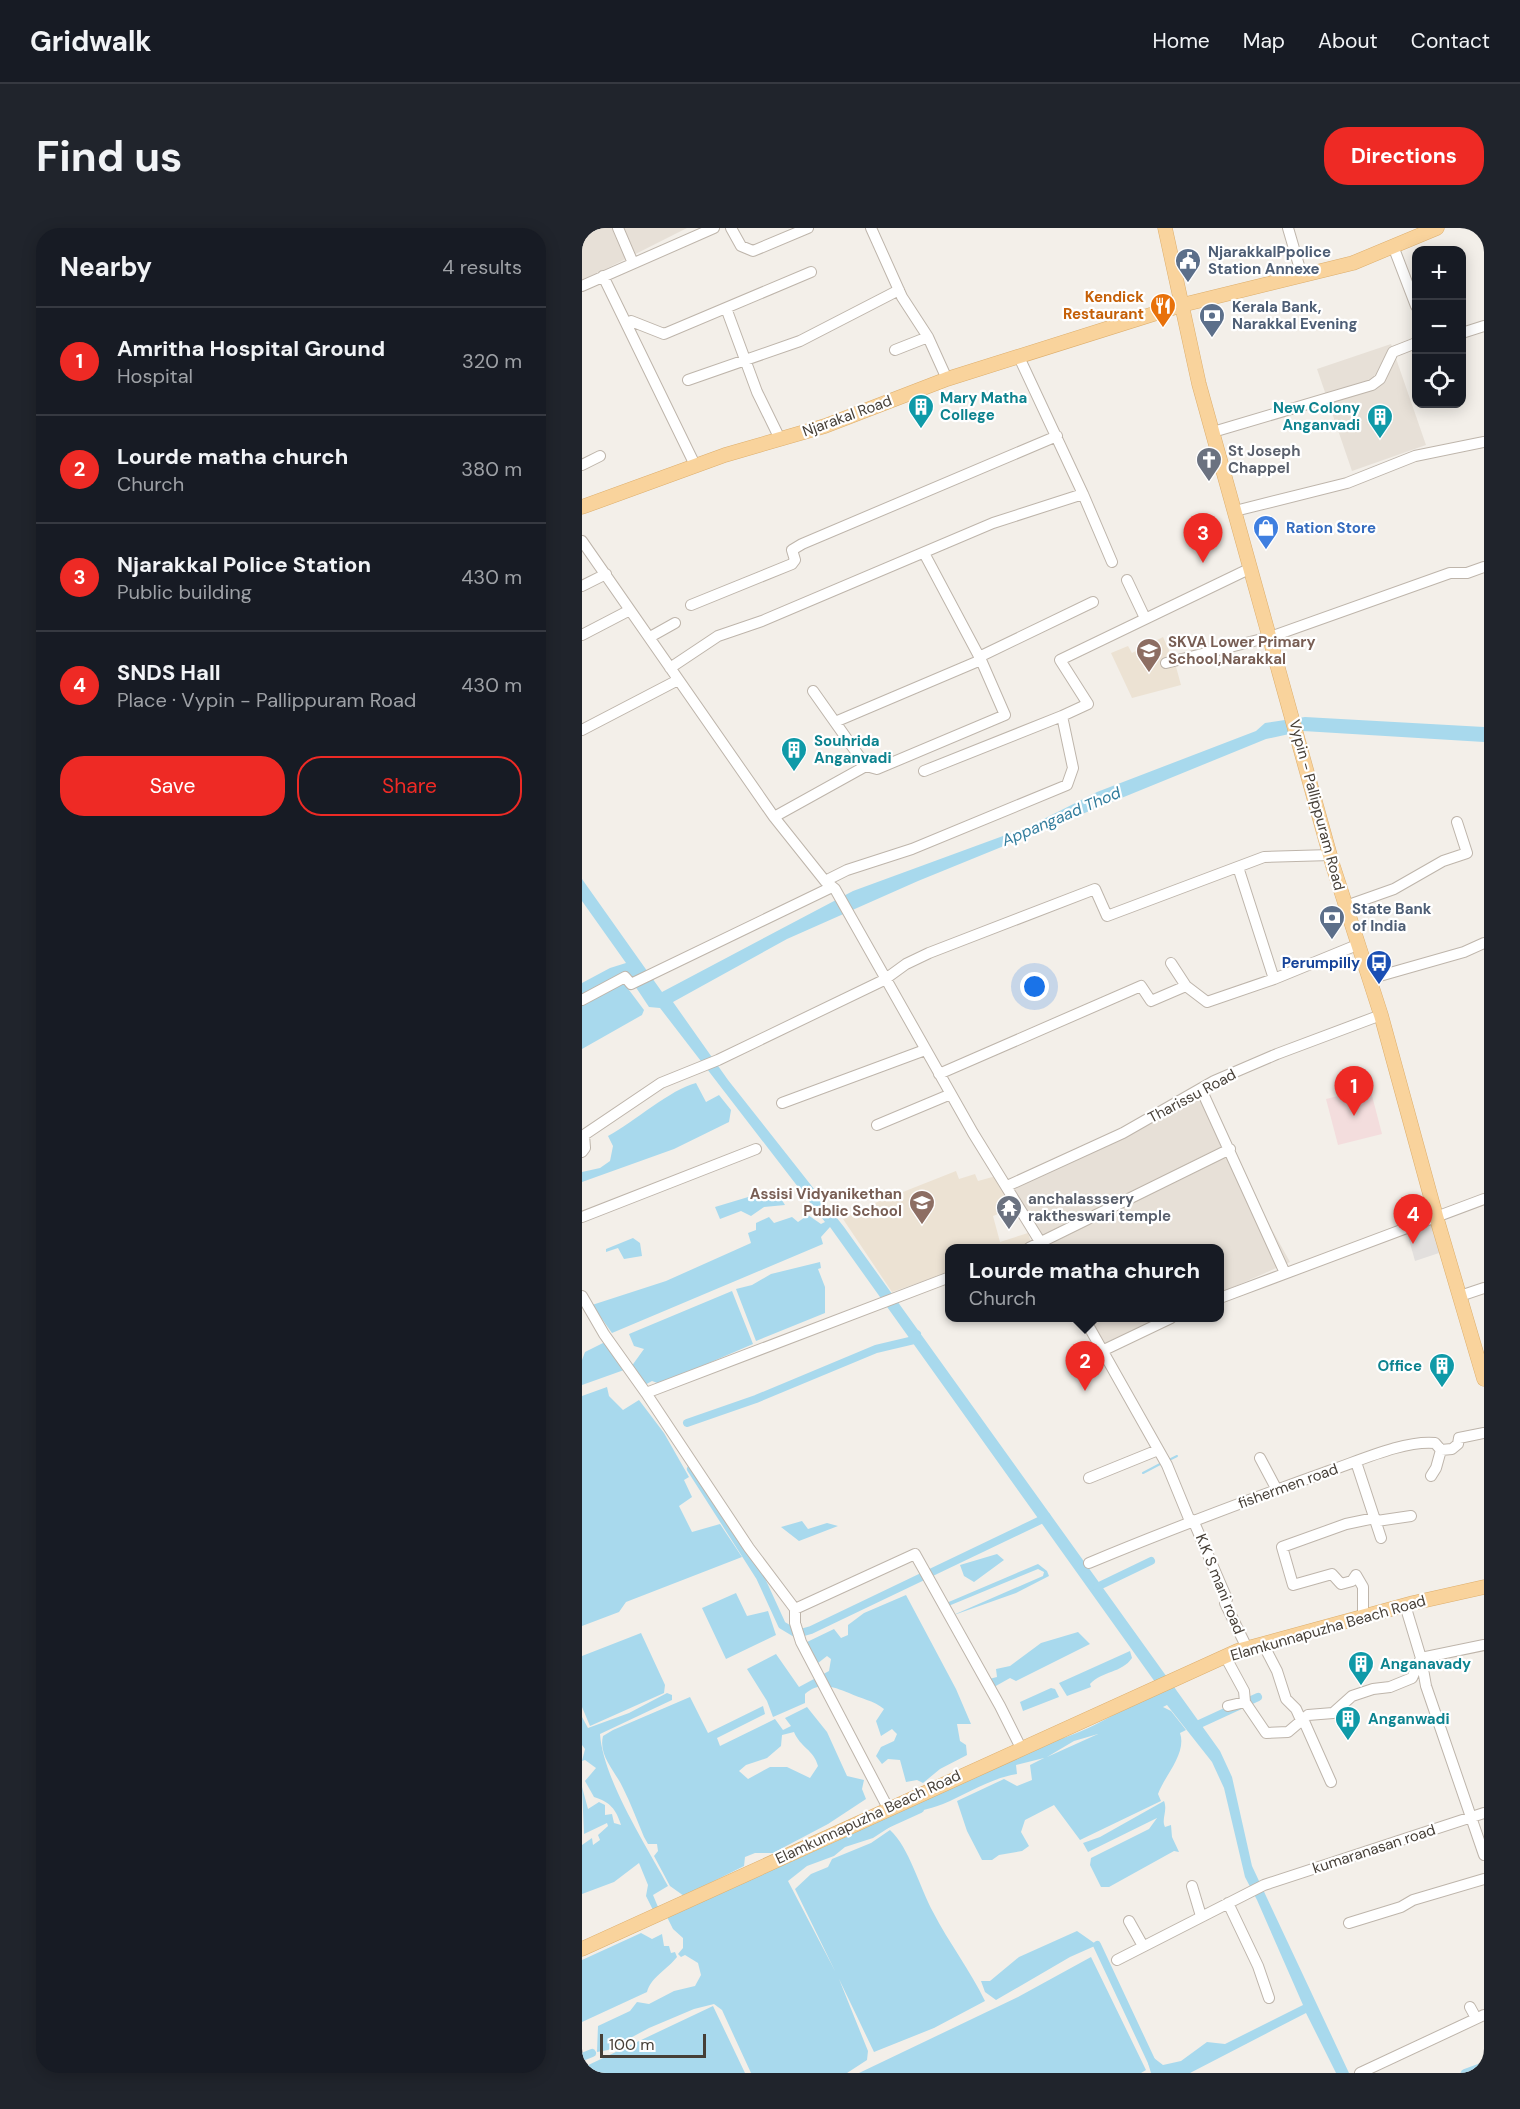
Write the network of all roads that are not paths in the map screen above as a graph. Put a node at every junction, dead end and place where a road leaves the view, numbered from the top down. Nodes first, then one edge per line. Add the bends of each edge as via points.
1 (618, 228) edge
2 (714, 228) edge
3 (731, 228) edge
4 (808, 228) edge
5 (871, 228) edge
6 (1165, 228) edge
7 (1288, 228) edge
8 (1437, 228) edge
9 (1393, 246) junction
10 (633, 263) junction
11 (811, 272) dead end
12 (603, 276) junction
13 (1302, 276) junction
14 (582, 286) edge
15 (899, 290) junction
16 (1414, 300) edge
17 (1182, 305) junction
18 (726, 308) junction
19 (631, 321) dead end
20 (1484, 326) edge
21 (1466, 331) edge
22 (928, 337) junction
23 (1412, 345) edge
24 (895, 350) dead end
25 (1019, 357) junction
26 (745, 360) junction
27 (947, 379) junction
28 (688, 380) dead end
29 (1213, 432) junction
30 (1057, 436) junction
31 (780, 439) junction
32 (1484, 442) edge
33 (600, 456) dead end
34 (582, 465) edge
35 (695, 465) junction
36 (1083, 494) junction
37 (582, 507) edge
38 (1235, 511) junction
39 (582, 541) edge
40 (924, 553) junction
41 (1112, 562) dead end
42 (1484, 567) edge
43 (1251, 568) junction
44 (606, 574) junction
45 (1127, 580) dead end
46 (582, 586) edge
47 (1093, 602) dead end
48 (691, 605) dead end
49 (630, 610) junction
50 (1145, 618) junction
51 (675, 623) dead end
52 (582, 635) edge
53 (650, 637) junction
54 (1270, 637) junction
55 (980, 658) junction
56 (1166, 663) dead end
57 (670, 668) junction
58 (678, 680) junction
59 (813, 691) dead end
60 (1062, 716) junction
61 (835, 722) junction
62 (582, 730) edge
63 (866, 766) junction
64 (924, 771) dead end
65 (774, 817) junction
66 (1457, 822) dead end
67 (1330, 855) junction
68 (1238, 867) junction
69 (830, 886) junction
70 (1346, 906) junction
71 (1484, 943) edge
72 (1357, 945) junction
73 (1171, 963) dead end
74 (1274, 979) junction
75 (1369, 979) junction
76 (884, 980) junction
77 (1186, 986) junction
78 (582, 1000) edge
79 (1381, 1015) junction
80 (925, 1050) junction
81 (939, 1074) junction
82 (1201, 1089) junction
83 (951, 1094) junction
84 (782, 1103) dead end
85 (877, 1125) dead end
86 (756, 1149) dead end
87 (1230, 1149) junction
88 (582, 1152) edge
89 (1006, 1186) junction
90 (1484, 1199) edge
91 (1436, 1216) junction
92 (582, 1217) edge
93 (1042, 1244) edge
94 (1047, 1244) edge
95 (1285, 1273) junction
96 (945, 1279) edge
97 (1484, 1288) edge
98 (582, 1296) edge
99 (1224, 1296) edge
100 (1460, 1296) junction
101 (1087, 1322) edge
102 (1161, 1322) edge
103 (1104, 1350) junction
104 (1483, 1372) edge
105 (646, 1393) junction
106 (1484, 1433) edge
107 (1441, 1450) junction
108 (1162, 1458) junction
109 (1260, 1458) dead end
110 (1356, 1462) junction
111 (1431, 1476) dead end
112 (1089, 1478) dead end
113 (1277, 1490) junction
114 (1411, 1516) dead end
115 (1376, 1520) junction
116 (1192, 1521) junction
117 (1382, 1538) dead end
118 (1089, 1563) dead end
119 (1484, 1587) edge
120 (1405, 1605) junction
121 (795, 1609) junction
122 (1363, 1617) junction
123 (1263, 1644) junction
124 (1484, 1645) edge
125 (1247, 1648) junction
126 (1225, 1656) junction
127 (1421, 1658) junction
128 (1246, 1703) junction
129 (1228, 1706) dead end
130 (1302, 1719) junction
131 (1021, 1748) junction
132 (1331, 1782) dead end
133 (888, 1808) junction
134 (1484, 1813) edge
135 (1471, 1818) junction
136 (1484, 1855) edge
137 (1484, 1879) edge
138 (1192, 1886) dead end
139 (1228, 1903) junction
140 (1201, 1916) junction
141 (1129, 1921) dead end
142 (1349, 1923) dead end
143 (1143, 1946) junction
144 (582, 1949) edge
145 (1117, 1960) dead end
146 (1269, 1998) dead end
147 (1470, 2007) dead end
148 (1480, 2017) edge
149 (1360, 2073) edge

1 - 10 street
2 - 10 street
3 - 4 street via 741,246 753,251
5 - 15 street
6 - 17 main road, Vypin - Pallippuram Road
7 - 13 street
8 - 9 main road, Njarakal Road
9 - 13 main road, Njarakal Road via 1353,263
9 - 16 street
10 - 12 street
11 - 18 street
12 - 14 street
12 - 35 street
13 - 17 main road, Njarakal Road
15 - 22 street
15 - 26 street via 800,341
17 - 25 main road, Njarakal Road
17 - 29 main road, Vypin - Pallippuram Road
18 - 19 street via 664,334
18 - 26 street
20 - 21 street
22 - 24 street
22 - 27 street
23 - 29 street via 1393,352 1380,379 1372,385
25 - 27 main road, Njarakal Road
25 - 30 street
26 - 28 street
26 - 31 street
27 - 31 main road, Njarakal Road
29 - 38 main road, Vypin - Pallippuram Road
30 - 36 street
30 - 48 street via 802,544 792,550 792,564
31 - 35 main road, Njarakal Road
32 - 38 street via 1416,456 1347,483
33 - 34 street
35 - 37 main road, Njarakal Road
36 - 40 street via 993,523
36 - 41 street
38 - 43 main road, Vypin - Pallippuram Road
39 - 44 street
40 - 55 street
40 - 57 street via 718,636
42 - 54 street via 1450,573
43 - 50 street
43 - 54 main road, Vypin - Pallippuram Road
44 - 46 street
44 - 49 street
45 - 50 street
47 - 55 street
49 - 52 street
49 - 53 street
50 - 60 street via 1060,660 1088,704
51 - 53 street
53 - 57 street
54 - 56 street
54 - 67 main road, Vypin - Pallippuram Road
55 - 61 street
55 - 63 street via 1005,715 877,769
57 - 58 street
58 - 62 street
58 - 65 street
59 - 61 street
60 - 64 street
60 - 69 street via 1073,768 1067,785 912,849 847,870
61 - 63 street
63 - 65 street
65 - 69 street
66 - 70 street via 1467,853 1394,889
67 - 68 street via 1264,857
67 - 70 main road, Vypin - Pallippuram Road
68 - 74 street
68 - 76 street via 1107,916 1095,889 929,953
69 - 76 street
69 - 78 street via 651,975 631,984 626,977 617,980
70 - 72 main road, Vypin - Pallippuram Road
71 - 75 street
72 - 74 street
72 - 75 main road, Vypin - Pallippuram Road
73 - 77 street
74 - 77 street via 1207,1002
75 - 79 main road, Vypin - Pallippuram Road
76 - 80 street
76 - 88 street via 718,1060 661,1083 584,1135
77 - 81 street via 1151,1001 1141,986
79 - 82 street, Tharissu Road via 1277,1054
79 - 91 main road, Vypin - Pallippuram Road
80 - 81 street
80 - 84 street
81 - 83 street
82 - 87 street
82 - 89 street, Tharissu Road via 1123,1133
83 - 85 street
83 - 89 street
86 - 92 street
87 - 94 street
87 - 95 street
89 - 93 street
90 - 91 street
91 - 95 street
91 - 100 main road, Vypin - Pallippuram Road
95 - 99 street
96 - 105 street
97 - 100 street
98 - 105 street
100 - 104 main road, Vypin - Pallippuram Road
101 - 103 street, K.K S mani road
102 - 103 street
103 - 108 street, K.K S mani road
105 - 121 street via 749,1548
106 - 107 street via 1459,1438 1452,1449
107 - 110 street, fishermen road via 1435,1443 1426,1442
107 - 111 street
108 - 112 street
108 - 116 street, K.K S mani road
109 - 113 street
110 - 113 street, fishermen road
110 - 115 street
113 - 116 street, fishermen road
114 - 115 street
115 - 117 street
115 - 122 street via 1346,1524 1282,1547 1293,1585 1332,1574 1341,1584 1352,1581 1356,1575 1363,1587
116 - 118 street, fishermen road
116 - 125 street, K.K S mani road
119 - 120 main road, Elamkunnapuzha Beach Road
120 - 122 main road, Elamkunnapuzha Beach Road
120 - 127 street
121 - 131 street via 915,1554
121 - 133 street via 801,1642
122 - 123 main road, Elamkunnapuzha Beach Road
123 - 125 main road, Elamkunnapuzha Beach Road
123 - 130 street via 1286,1699
124 - 127 street
125 - 126 main road, Elamkunnapuzha Beach Road
126 - 128 street via 1244,1690
126 - 131 main road, Elamkunnapuzha Beach Road
127 - 130 street via 1406,1682 1365,1691 1352,1696 1333,1713
127 - 135 street via 1426,1686
128 - 129 street
128 - 130 street via 1266,1734 1288,1732
130 - 132 street
131 - 133 main road, Elamkunnapuzha Beach Road
133 - 144 main road, Elamkunnapuzha Beach Road
134 - 135 street, kumaranasan road
135 - 136 street
135 - 139 street, kumaranasan road via 1264,1886
137 - 142 street
138 - 140 street
139 - 140 street
139 - 146 street
140 - 143 street
141 - 143 street
143 - 145 street
147 - 148 street
148 - 149 street

